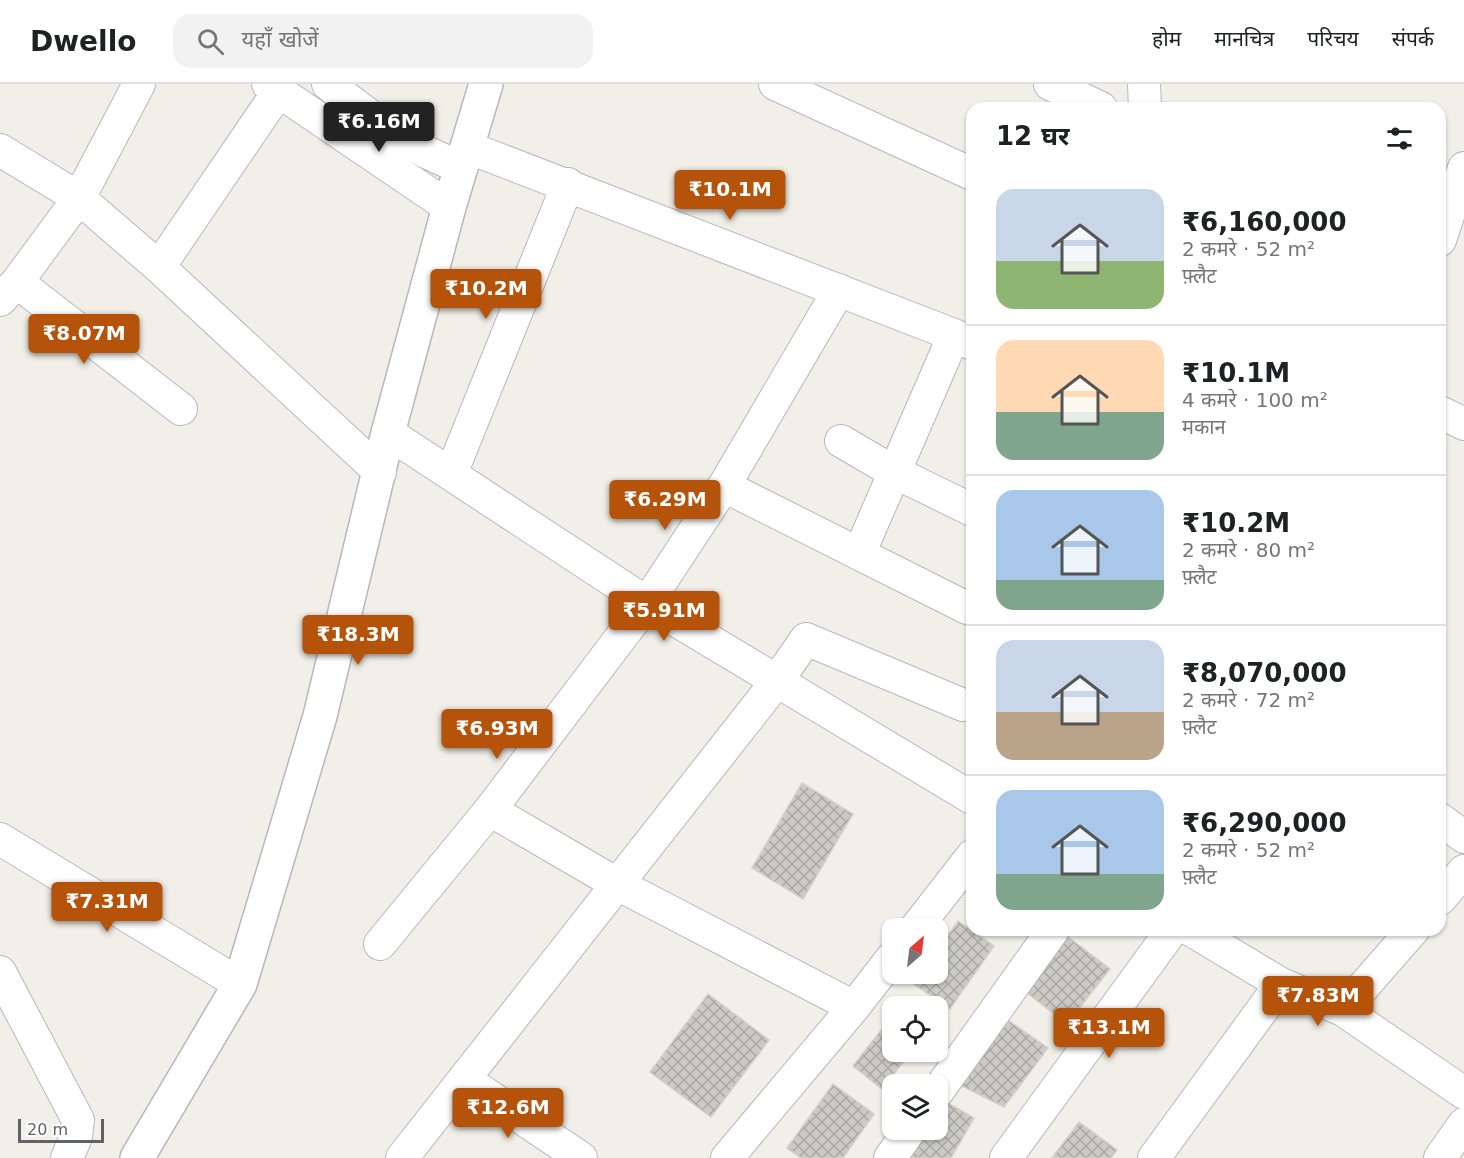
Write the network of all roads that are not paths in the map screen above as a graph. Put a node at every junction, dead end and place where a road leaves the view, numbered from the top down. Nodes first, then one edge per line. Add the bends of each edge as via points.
1 (139, 84) edge
2 (328, 84) edge
3 (775, 84) edge
4 (1050, 84) edge
5 (1144, 84) edge
6 (273, 88) edge
7 (484, 91) edge
8 (1088, 102) edge
9 (1145, 102) edge
10 (467, 148) junction
11 (0, 150) edge
12 (1464, 168) edge
13 (966, 171) edge
14 (568, 184) junction
15 (79, 198) junction
16 (449, 207) junction
17 (1446, 222) edge
18 (159, 267) junction
19 (839, 290) junction
20 (9, 291) edge
21 (963, 339) edge
22 (181, 409) dead end
23 (1446, 415) edge
24 (1464, 424) edge
25 (388, 433) junction
26 (841, 441) dead end
27 (380, 472) junction
28 (894, 472) junction
29 (451, 474) junction
30 (724, 486) junction
31 (966, 507) edge
32 (859, 554) junction
33 (647, 603) junction
34 (966, 608) edge
35 (777, 681) junction
36 (963, 705) dead end
37 (966, 794) edge
38 (490, 810) junction
39 (1446, 824) edge
40 (1464, 837) edge
41 (0, 839) edge
42 (966, 864) edge
43 (1464, 871) edge
44 (617, 884) junction
45 (1446, 891) edge
46 (924, 918) edge
47 (1049, 936) edge
48 (1168, 936) edge
49 (1202, 936) edge
50 (1408, 936) edge
51 (380, 944) dead end
52 (882, 971) edge
53 (0, 972) edge
54 (240, 984) junction
55 (1281, 984) junction
56 (854, 1008) junction
57 (1343, 1010) junction
58 (948, 1077) edge
59 (464, 1079) junction
60 (1464, 1093) edge
61 (1464, 1124) edge
62 (903, 1140) edge
63 (67, 1158) edge
64 (136, 1158) edge
65 (402, 1158) edge
66 (581, 1158) edge
67 (727, 1158) edge
68 (890, 1158) edge
69 (1006, 1158) edge
70 (1154, 1158) edge
71 (1440, 1158) edge

1 - 15 street
2 - 10 street via 390,131 426,152
3 - 13 street
4 - 8 street
5 - 9 street
6 - 16 street
6 - 18 street
7 - 10 street
10 - 14 street
10 - 16 street
11 - 15 street
12 - 17 street
14 - 19 street
14 - 29 street
15 - 18 street
15 - 20 street
16 - 25 street
18 - 27 street
19 - 21 street
19 - 30 street
20 - 22 street
21 - 28 street
23 - 24 street
25 - 27 street
25 - 29 street
26 - 28 street
27 - 54 street via 320,716
28 - 31 street
28 - 32 street
29 - 33 street
30 - 32 street
30 - 33 street
32 - 34 street
33 - 35 street
33 - 38 street
35 - 36 street via 806,639
35 - 37 street
35 - 44 street
38 - 44 street
38 - 51 street
39 - 40 street
41 - 54 street
42 - 46 street
43 - 45 street
44 - 56 street
44 - 59 street
47 - 58 street
48 - 69 street
49 - 55 street
50 - 57 street
52 - 56 street
53 - 63 street via 78,1120
54 - 64 street
55 - 57 street
55 - 70 street
56 - 67 street
57 - 60 street
59 - 65 street
59 - 66 street
61 - 71 street
62 - 68 street

